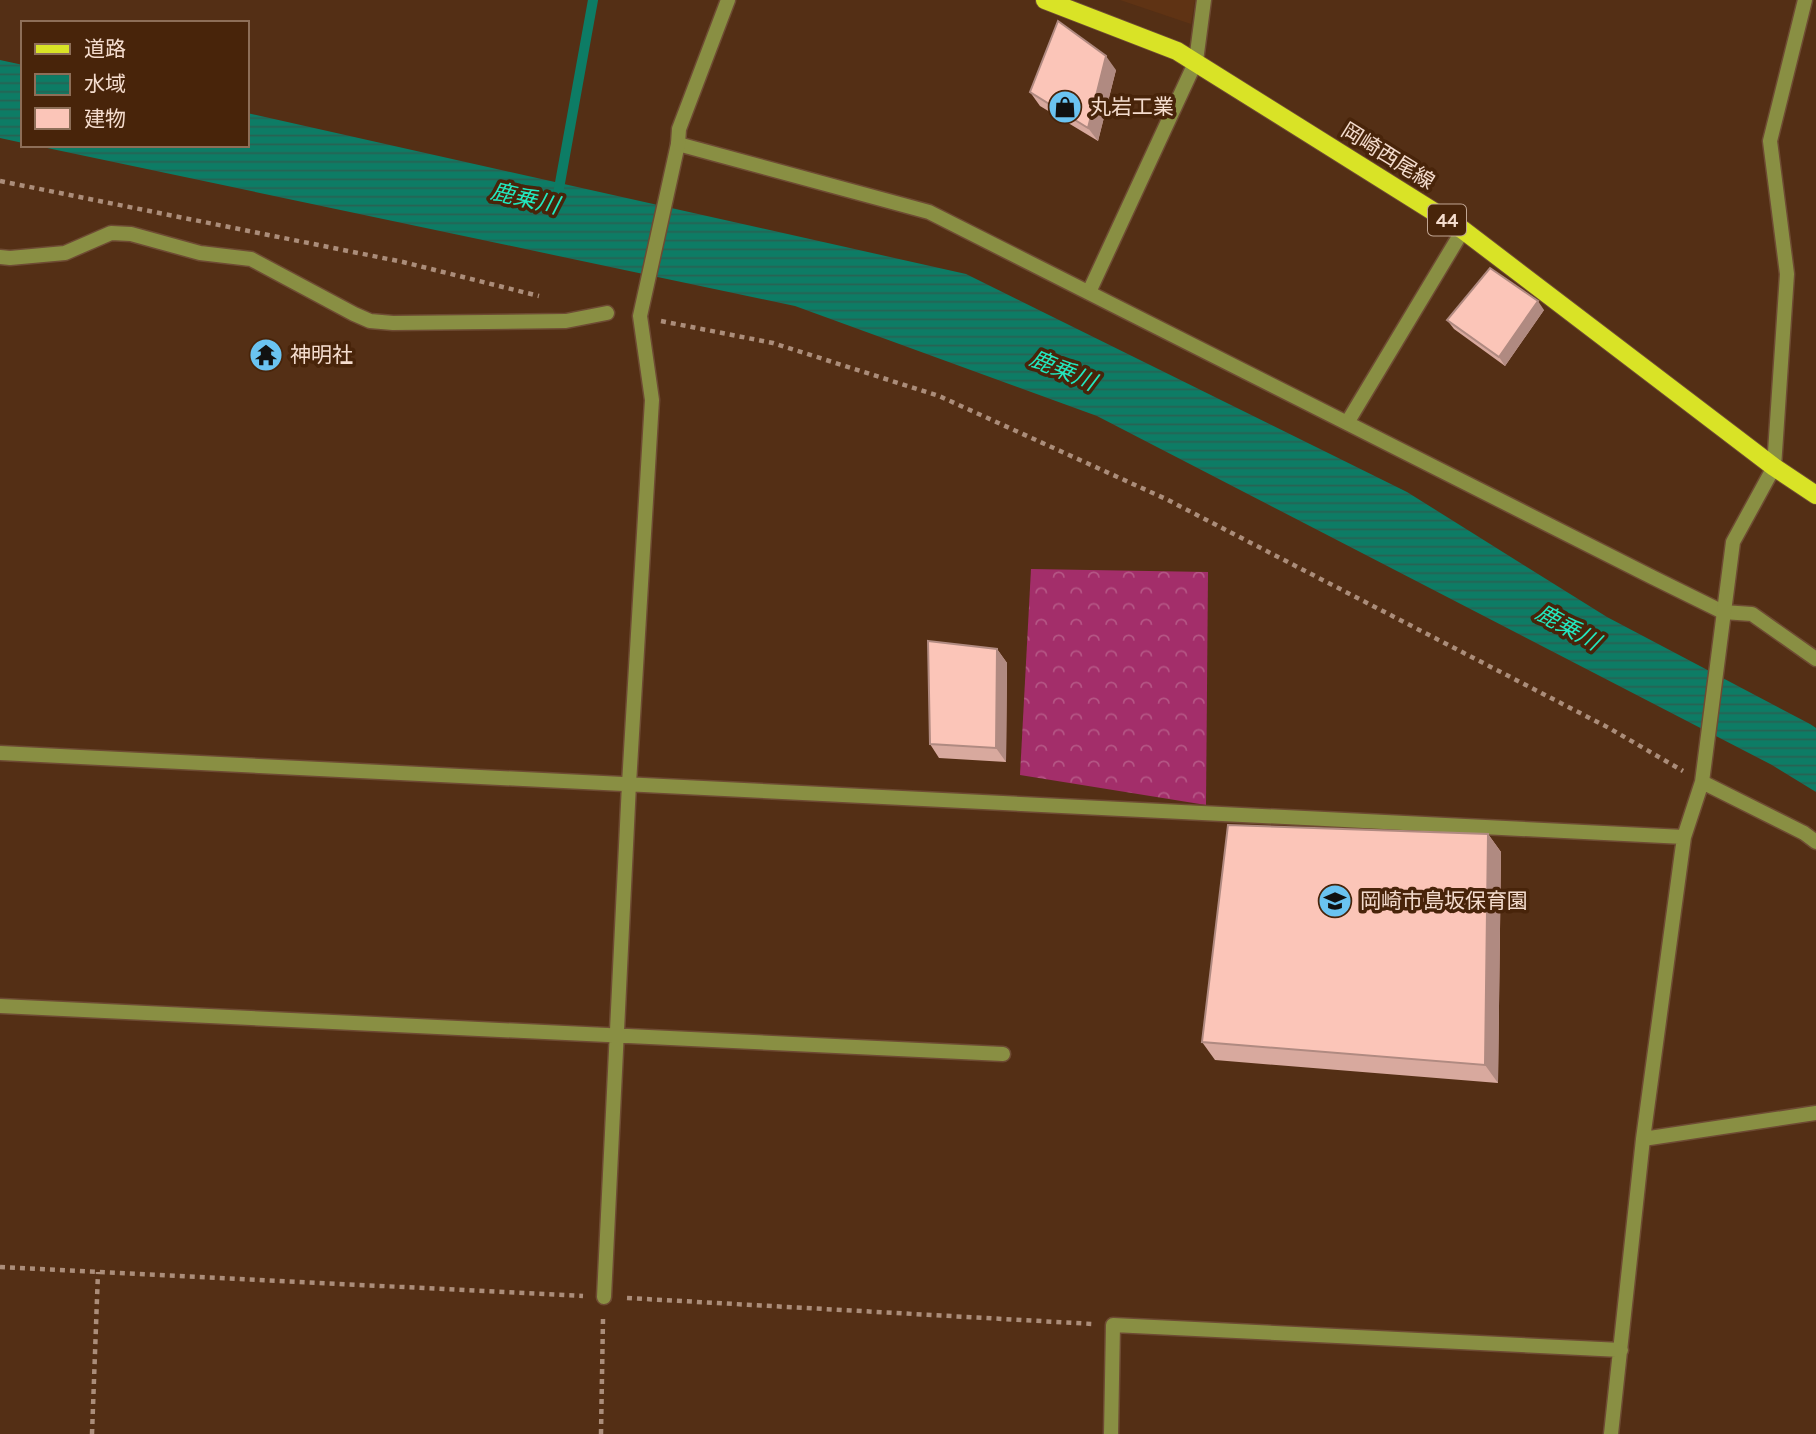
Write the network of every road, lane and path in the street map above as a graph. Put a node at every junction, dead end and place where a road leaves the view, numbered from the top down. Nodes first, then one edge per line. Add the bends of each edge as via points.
1 (728, 0) edge
2 (1045, 0) edge
3 (1204, 0) edge
4 (1805, 0) edge
5 (1196, 61) junction
6 (678, 137) junction
7 (0, 181) edge
8 (1463, 230) junction
9 (0, 257) edge
10 (1089, 292) junction
11 (543, 297) dead end
12 (607, 313) dead end
13 (640, 316) junction
14 (1347, 423) junction
15 (1774, 467) junction
16 (1816, 495) edge
17 (1723, 612) junction
18 (1816, 659) edge
19 (0, 753) edge
20 (1702, 782) junction
21 (629, 784) junction
22 (1684, 837) junction
23 (1816, 842) edge
24 (0, 1006) edge
25 (617, 1035) junction
26 (1003, 1054) dead end
27 (1816, 1113) edge
28 (1643, 1139) junction
29 (0, 1267) edge
30 (98, 1272) junction
31 (604, 1297) junction
32 (1113, 1325) junction
33 (1621, 1350) junction
34 (92, 1434) edge
35 (601, 1434) edge
36 (1111, 1434) edge
37 (1611, 1434) edge

1 - 6 street
2 - 5 main road, 岡崎西尾線 / 44
3 - 5 street
4 - 15 street via 1770,141 1787,274
5 - 8 main road, 岡崎西尾線 / 44
5 - 10 street
6 - 10 street via 929,212
6 - 13 street
7 - 11 path via 403,262
8 - 14 street
8 - 15 main road, 岡崎西尾線 / 44
9 - 12 street via 65,253 111,233 131,234 200,253 251,259 370,321 566,321
10 - 14 street
13 - 20 path via 773,343 939,396 1166,499 1585,715
13 - 21 street via 652,400
14 - 17 street
15 - 16 main road, 岡崎西尾線 / 44
15 - 17 street via 1733,542
17 - 18 street via 1752,614
17 - 20 street
19 - 21 street
20 - 22 street
20 - 23 street
21 - 22 street
21 - 25 street
22 - 28 street
24 - 25 street
25 - 26 street
25 - 31 street
27 - 28 street
28 - 33 street
29 - 30 path
30 - 31 path
30 - 34 path
31 - 32 path
31 - 35 path
32 - 33 street
32 - 36 street
33 - 37 street

